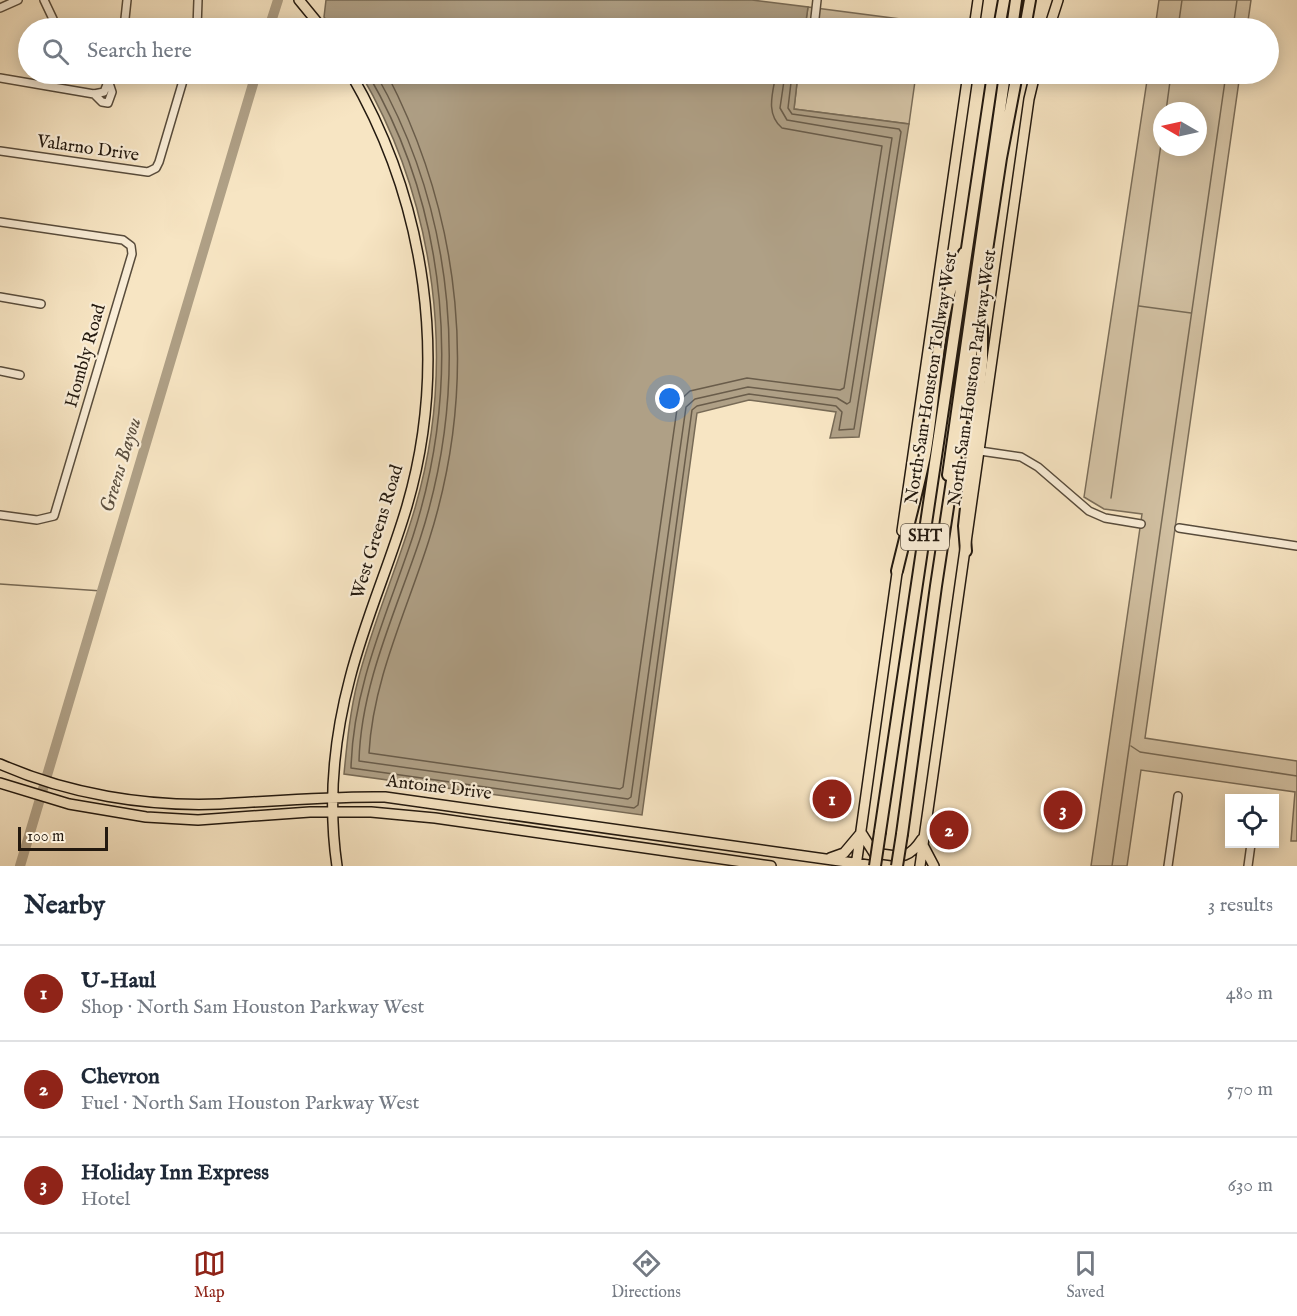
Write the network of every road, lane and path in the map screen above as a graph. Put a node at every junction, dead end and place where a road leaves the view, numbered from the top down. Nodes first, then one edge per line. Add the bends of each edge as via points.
1 (18, 0) edge
2 (44, 0) edge
3 (127, 0) edge
4 (198, 0) edge
5 (817, 0) edge
6 (978, 0) edge
7 (997, 0) edge
8 (1004, 0) edge
9 (1016, 0) edge
10 (1030, 0) edge
11 (1058, 0) edge
12 (302, 3) edge
13 (0, 8) edge
14 (53, 18) edge
15 (125, 18) edge
16 (197, 18) edge
17 (314, 18) edge
18 (815, 18) dead end
19 (975, 18) edge
20 (999, 18) edge
21 (1001, 18) edge
22 (1013, 18) edge
23 (1027, 18) edge
24 (1052, 18) edge
25 (0, 78) edge
26 (18, 81) edge
27 (35, 84) edge
28 (108, 84) edge
29 (109, 84) edge
30 (182, 84) edge
31 (356, 84) edge
32 (967, 84) edge
33 (992, 84) edge
34 (1004, 84) edge
35 (1015, 84) edge
36 (1033, 84) edge
37 (94, 94) junction
38 (0, 151) edge
39 (0, 222) edge
40 (969, 242) junction
41 (982, 289) junction
42 (0, 297) edge
43 (41, 304) dead end
44 (0, 371) edge
45 (20, 375) dead end
46 (980, 451) junction
47 (0, 515) edge
48 (1140, 524) dead end
49 (1179, 528) dead end
50 (1297, 546) edge
51 (966, 551) junction
52 (897, 571) junction
53 (936, 586) junction
54 (0, 765) edge
55 (0, 783) edge
56 (333, 796) junction
57 (1178, 796) dead end
58 (111, 797) junction
59 (219, 804) junction
60 (437, 804) junction
61 (332, 811) junction
62 (108, 812) junction
63 (220, 818) junction
64 (435, 818) junction
65 (540, 819) junction
66 (538, 832) junction
67 (641, 832) junction
68 (861, 832) junction
69 (924, 841) junction
70 (639, 847) junction
71 (744, 847) junction
72 (1250, 848) edge
73 (826, 859) junction
74 (742, 862) junction
75 (857, 865) edge
76 (337, 866) edge
77 (771, 866) edge
78 (875, 866) edge
79 (897, 866) edge
80 (920, 866) edge
81 (934, 866) edge
82 (1167, 866) edge
83 (1248, 866) edge

1 - 13 street
2 - 14 street
3 - 15 street
4 - 16 street
5 - 18 street
6 - 19 main road
7 - 20 highway
8 - 21 highway
9 - 22 highway
10 - 23 highway
11 - 24 main road
12 - 17 main road
25 - 26 street
27 - 37 street
28 - 37 street via 104,93
29 - 37 street via 112,92 108,103
30 - 38 street, Valarno Drive via 162,154 156,168 148,172
31 - 56 main road, West Greens Road via 385,140 409,213 424,290 428,367 415,474 350,678 340,725
32 - 52 main road
33 - 40 highway, North Sam Houston Tollway West / SHT
34 - 53 highway, North Sam Houston Tollway West / SHT via 953,437
35 - 41 highway, North Sam Houston Tollway West / SHT
36 - 46 main road, North Sam Houston Parkway West
39 - 47 street, Hombly Road via 123,240 131,246 132,254 54,516 37,520
40 - 52 highway via 954,276 925,454
40 - 78 highway, North Sam Houston Tollway West / SHT, bridge
41 - 51 highway via 982,362 964,526
41 - 53 highway, North Sam Houston Tollway West / SHT
42 - 43 street
44 - 45 street
46 - 48 street via 1021,457 1089,511
46 - 51 main road, North Sam Houston Parkway West
49 - 50 street
51 - 69 main road, North Sam Houston Parkway West
52 - 68 main road
53 - 79 highway, North Sam Houston Tollway West / SHT, bridge
54 - 58 main road, Antoine Drive via 23,775
55 - 62 main road, Antoine Drive
56 - 59 main road, Antoine Drive
56 - 60 main road, Antoine Drive via 386,797
56 - 61 main road, West Greens Road
57 - 82 street
58 - 59 main road, Antoine Drive
58 - 62 main road
59 - 63 main road
60 - 64 main road
60 - 65 main road, Antoine Drive
61 - 63 main road, Antoine Drive
61 - 64 main road, Antoine Drive
61 - 76 main road, West Greens Road
62 - 63 main road, Antoine Drive
64 - 66 main road, Antoine Drive
65 - 66 main road
65 - 67 main road, Antoine Drive
66 - 70 main road, Antoine Drive
67 - 70 main road
67 - 71 main road, Antoine Drive
68 - 69 main road via 874,853 902,857
68 - 73 main road via 846,850
68 - 75 main road
69 - 80 main road, North Sam Houston Parkway West
69 - 81 main road
70 - 74 main road, Antoine Drive
71 - 73 main road, Antoine Drive
71 - 74 main road
72 - 83 street
73 - 75 main road, Antoine Drive
74 - 77 main road, Antoine Drive
75 - 78 main road, Antoine Drive

